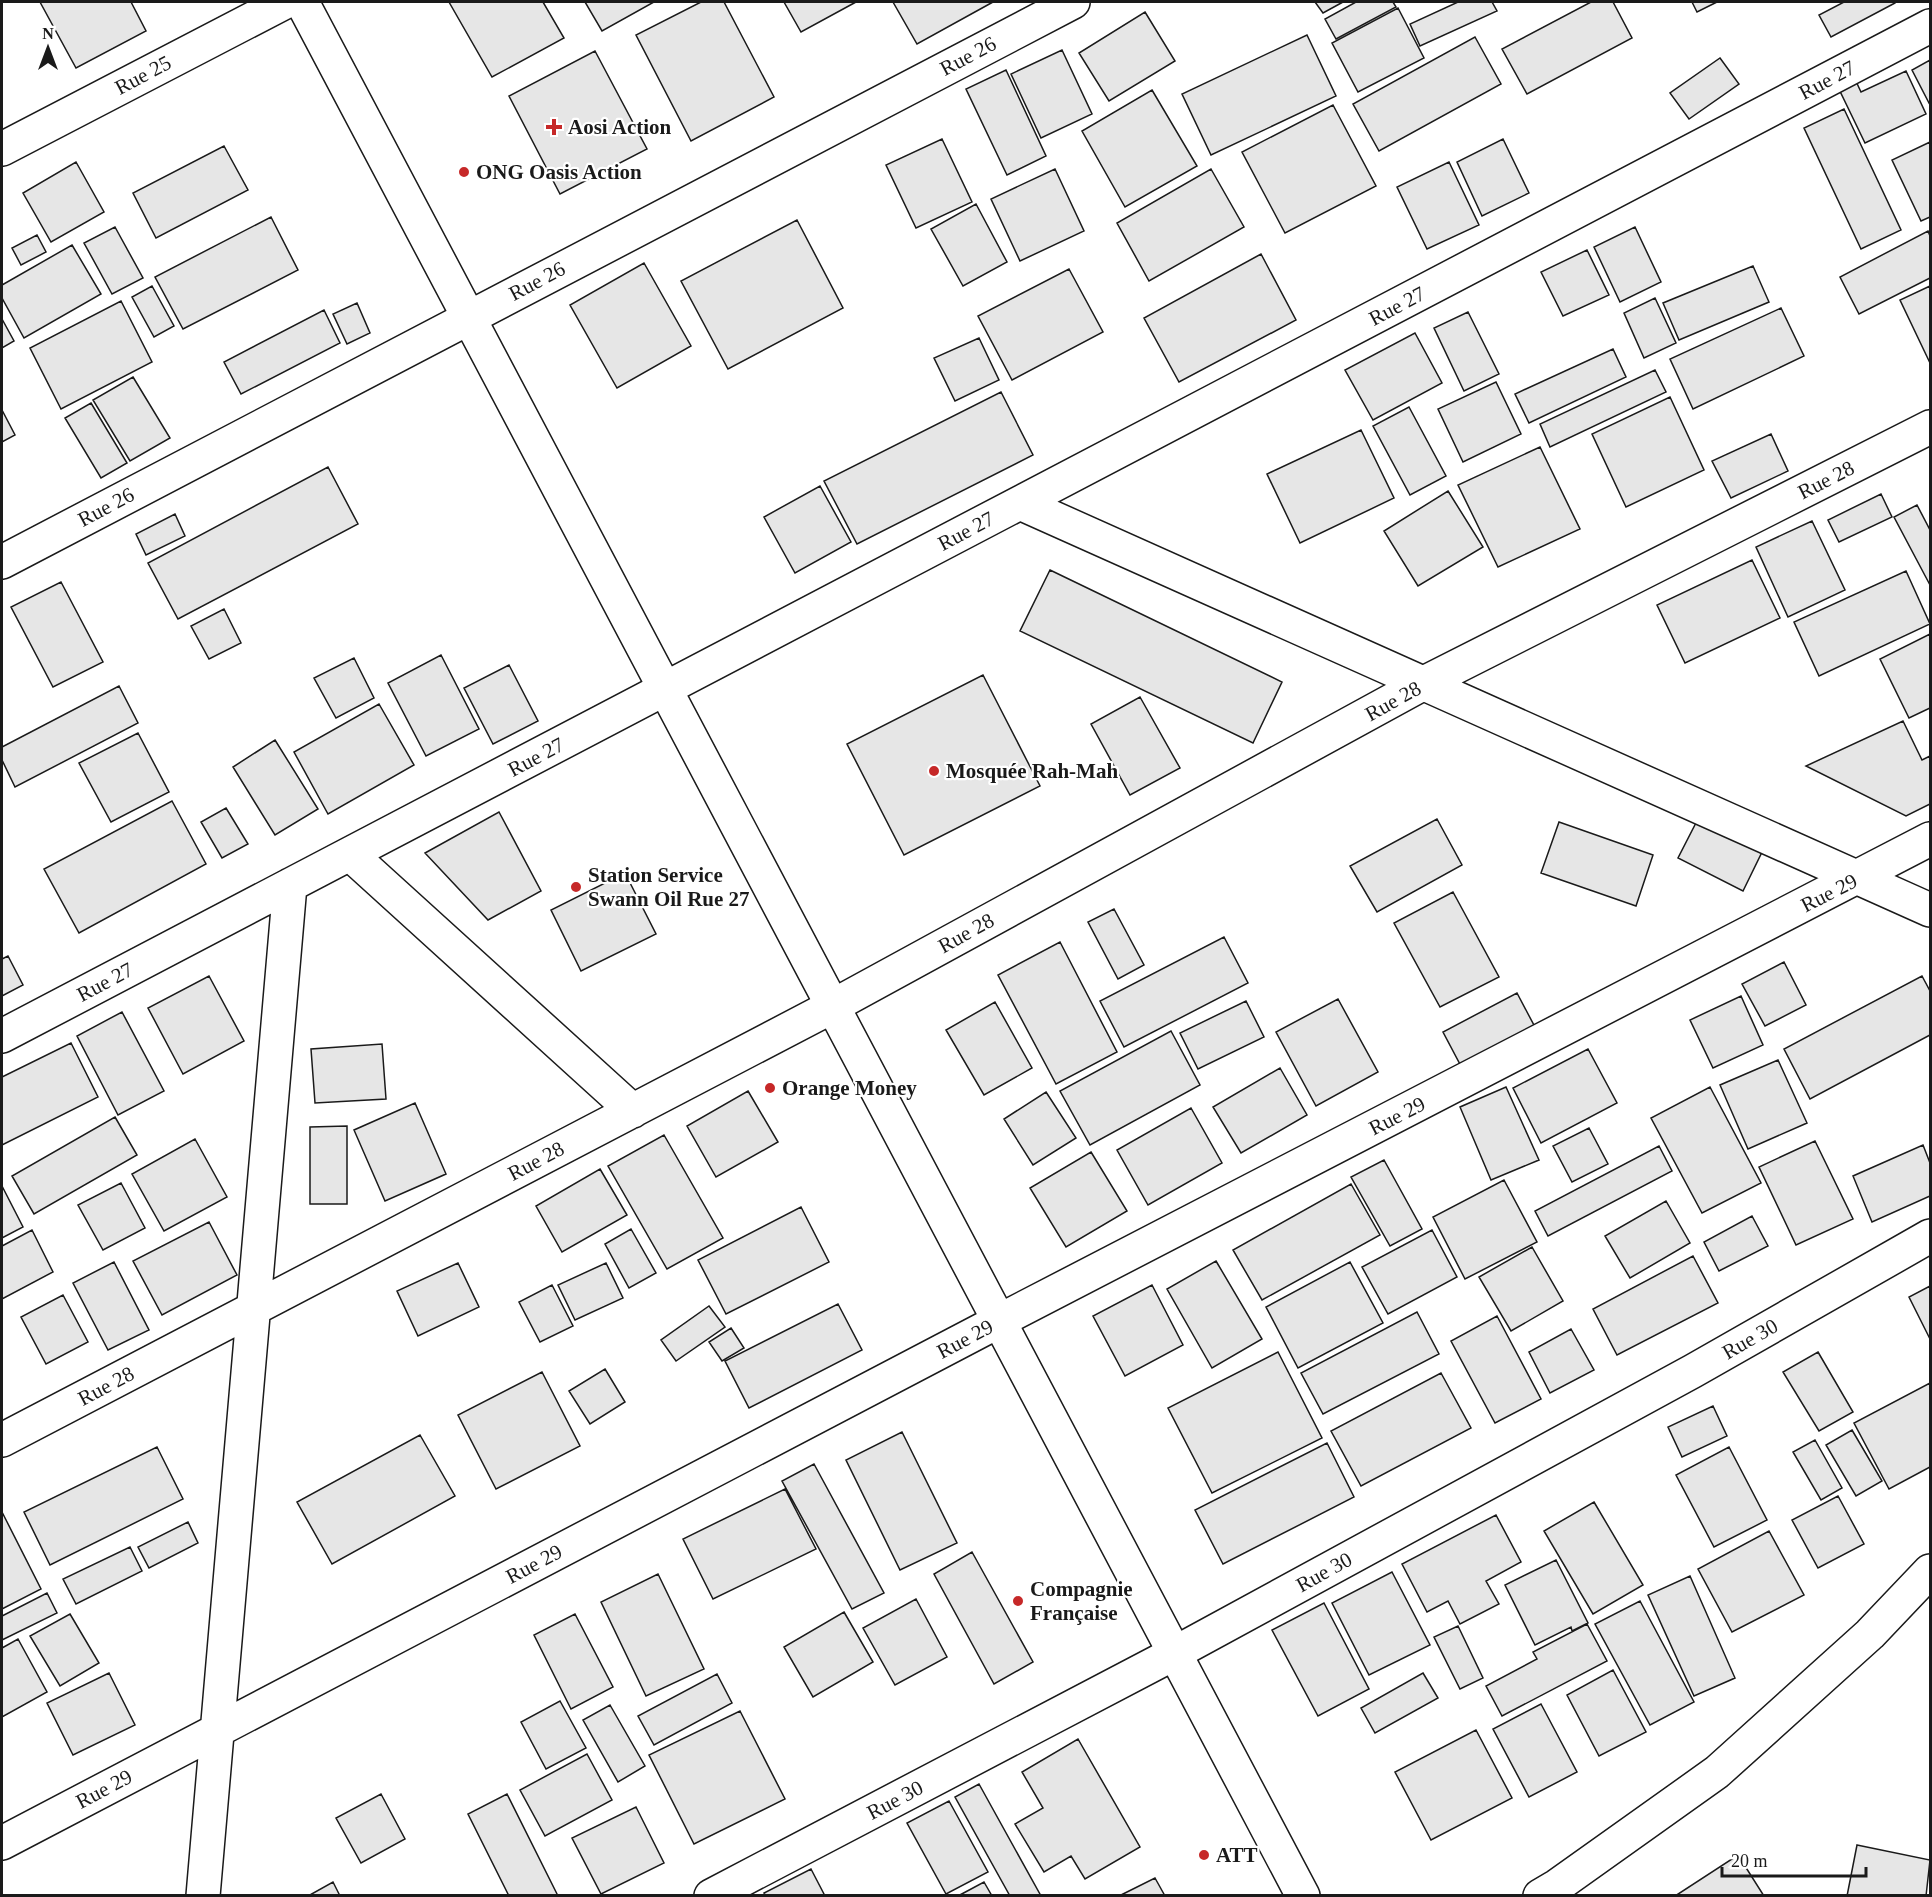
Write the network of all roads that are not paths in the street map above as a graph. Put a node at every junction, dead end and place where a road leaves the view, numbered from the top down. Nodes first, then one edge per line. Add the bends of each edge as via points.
1 (285, 2) edge
2 (302, 2) edge
3 (1073, 2) edge
4 (1930, 26) edge
5 (2, 149) edge
6 (469, 317) junction
7 (1930, 426) edge
8 (1020, 503) junction
9 (2, 561) edge
10 (1424, 683) junction
11 (665, 689) junction
12 (1930, 839) edge
13 (350, 854) junction
14 (1857, 878) junction
15 (290, 885) junction
16 (1930, 910) edge
17 (833, 1006) junction
18 (2, 1036) edge
19 (633, 1111) junction
20 (1930, 1236) edge
21 (254, 1308) junction
22 (999, 1321) junction
23 (2, 1440) edge
24 (1930, 1571) edge
25 (1175, 1653) junction
26 (218, 1730) junction
27 (2, 1843) edge
28 (203, 1896) edge
29 (711, 1896) edge
30 (1303, 1896) edge
31 (1540, 1896) edge

1 - 5 street, Rue 25
2 - 6 street
3 - 6 street, Rue 26
4 - 8 street, Rue 27
6 - 9 street, Rue 26
6 - 11 street
7 - 10 street, Rue 28
8 - 10 street
8 - 11 street, Rue 27
10 - 14 street
10 - 17 street, Rue 28
11 - 13 street, Rue 27
11 - 17 street
12 - 14 street, Rue 29
13 - 15 street, Rue 27
13 - 19 street
14 - 16 street
14 - 22 street, Rue 29
15 - 18 street, Rue 27
15 - 21 street
17 - 19 street, Rue 28
17 - 22 street
19 - 21 street, Rue 28
20 - 25 street, Rue 30 via 1693,1371
21 - 23 street, Rue 28
21 - 26 street
22 - 25 street
22 - 26 street, Rue 29
24 - 31 street via 1870,1634 1717,1772
25 - 29 street, Rue 30
25 - 30 street
26 - 27 street, Rue 29
26 - 28 street

